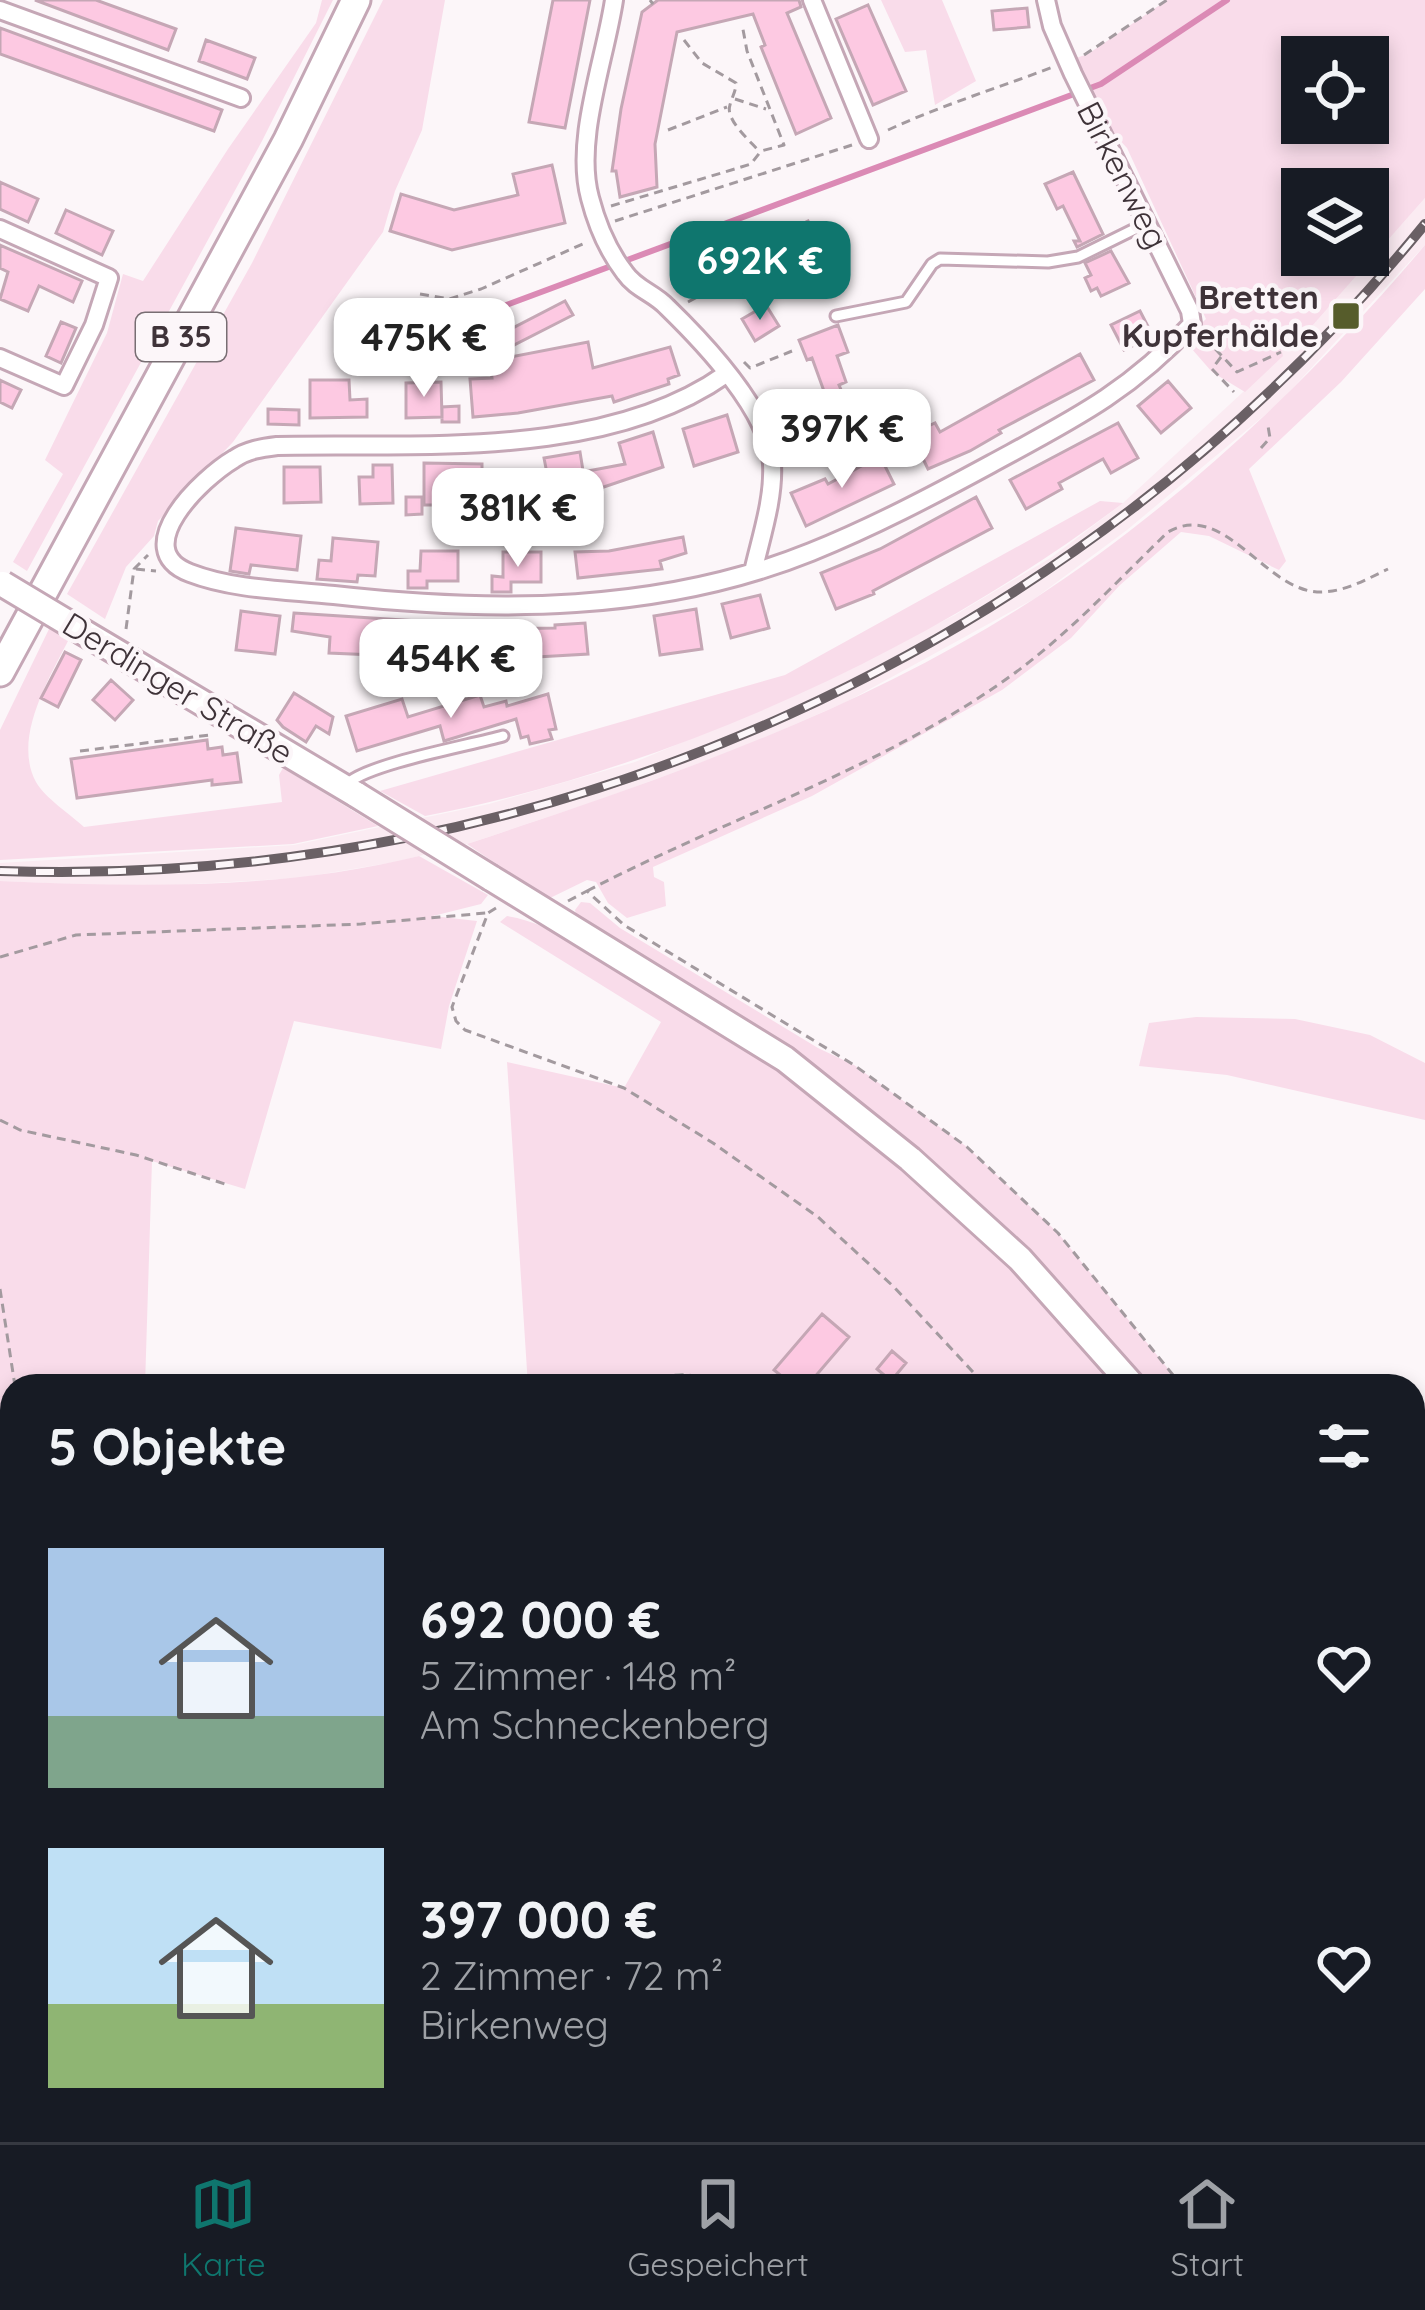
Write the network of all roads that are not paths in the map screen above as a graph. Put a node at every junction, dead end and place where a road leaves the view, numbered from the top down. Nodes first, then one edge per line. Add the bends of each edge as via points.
1 (356, 0) edge
2 (614, 0) edge
3 (812, 0) edge
4 (1046, 0) edge
5 (0, 10) edge
6 (241, 98) dead end
7 (868, 139) road end
8 (1149, 222) junction
9 (0, 229) edge
10 (836, 316) dead end
11 (0, 358) edge
12 (726, 374) junction
13 (753, 572) junction
14 (1, 583) edge
15 (0, 672) edge
16 (503, 736) dead end
17 (350, 791) junction
18 (1122, 1374) edge

1 - 15 main road, B 35
2 - 12 street via 586,147 601,230 624,272
3 - 7 street
4 - 8 street, Birkenweg via 1070,68
5 - 6 street
8 - 10 lane via 1048,262 940,259 906,302
8 - 13 street, Birkenweg via 1192,324 1154,365 1100,405 914,506
9 - 11 street via 109,278 64,386
12 - 13 street via 754,411 772,460
12 - 13 street via 664,407 592,429 522,440 251,450 184,507 163,542 162,563 229,583 520,607 619,600
14 - 17 main road, Derdinger Straße, bridge
16 - 17 lane via 353,778
17 - 18 main road, Derdinger Straße, bridge via 785,1059 1020,1259

